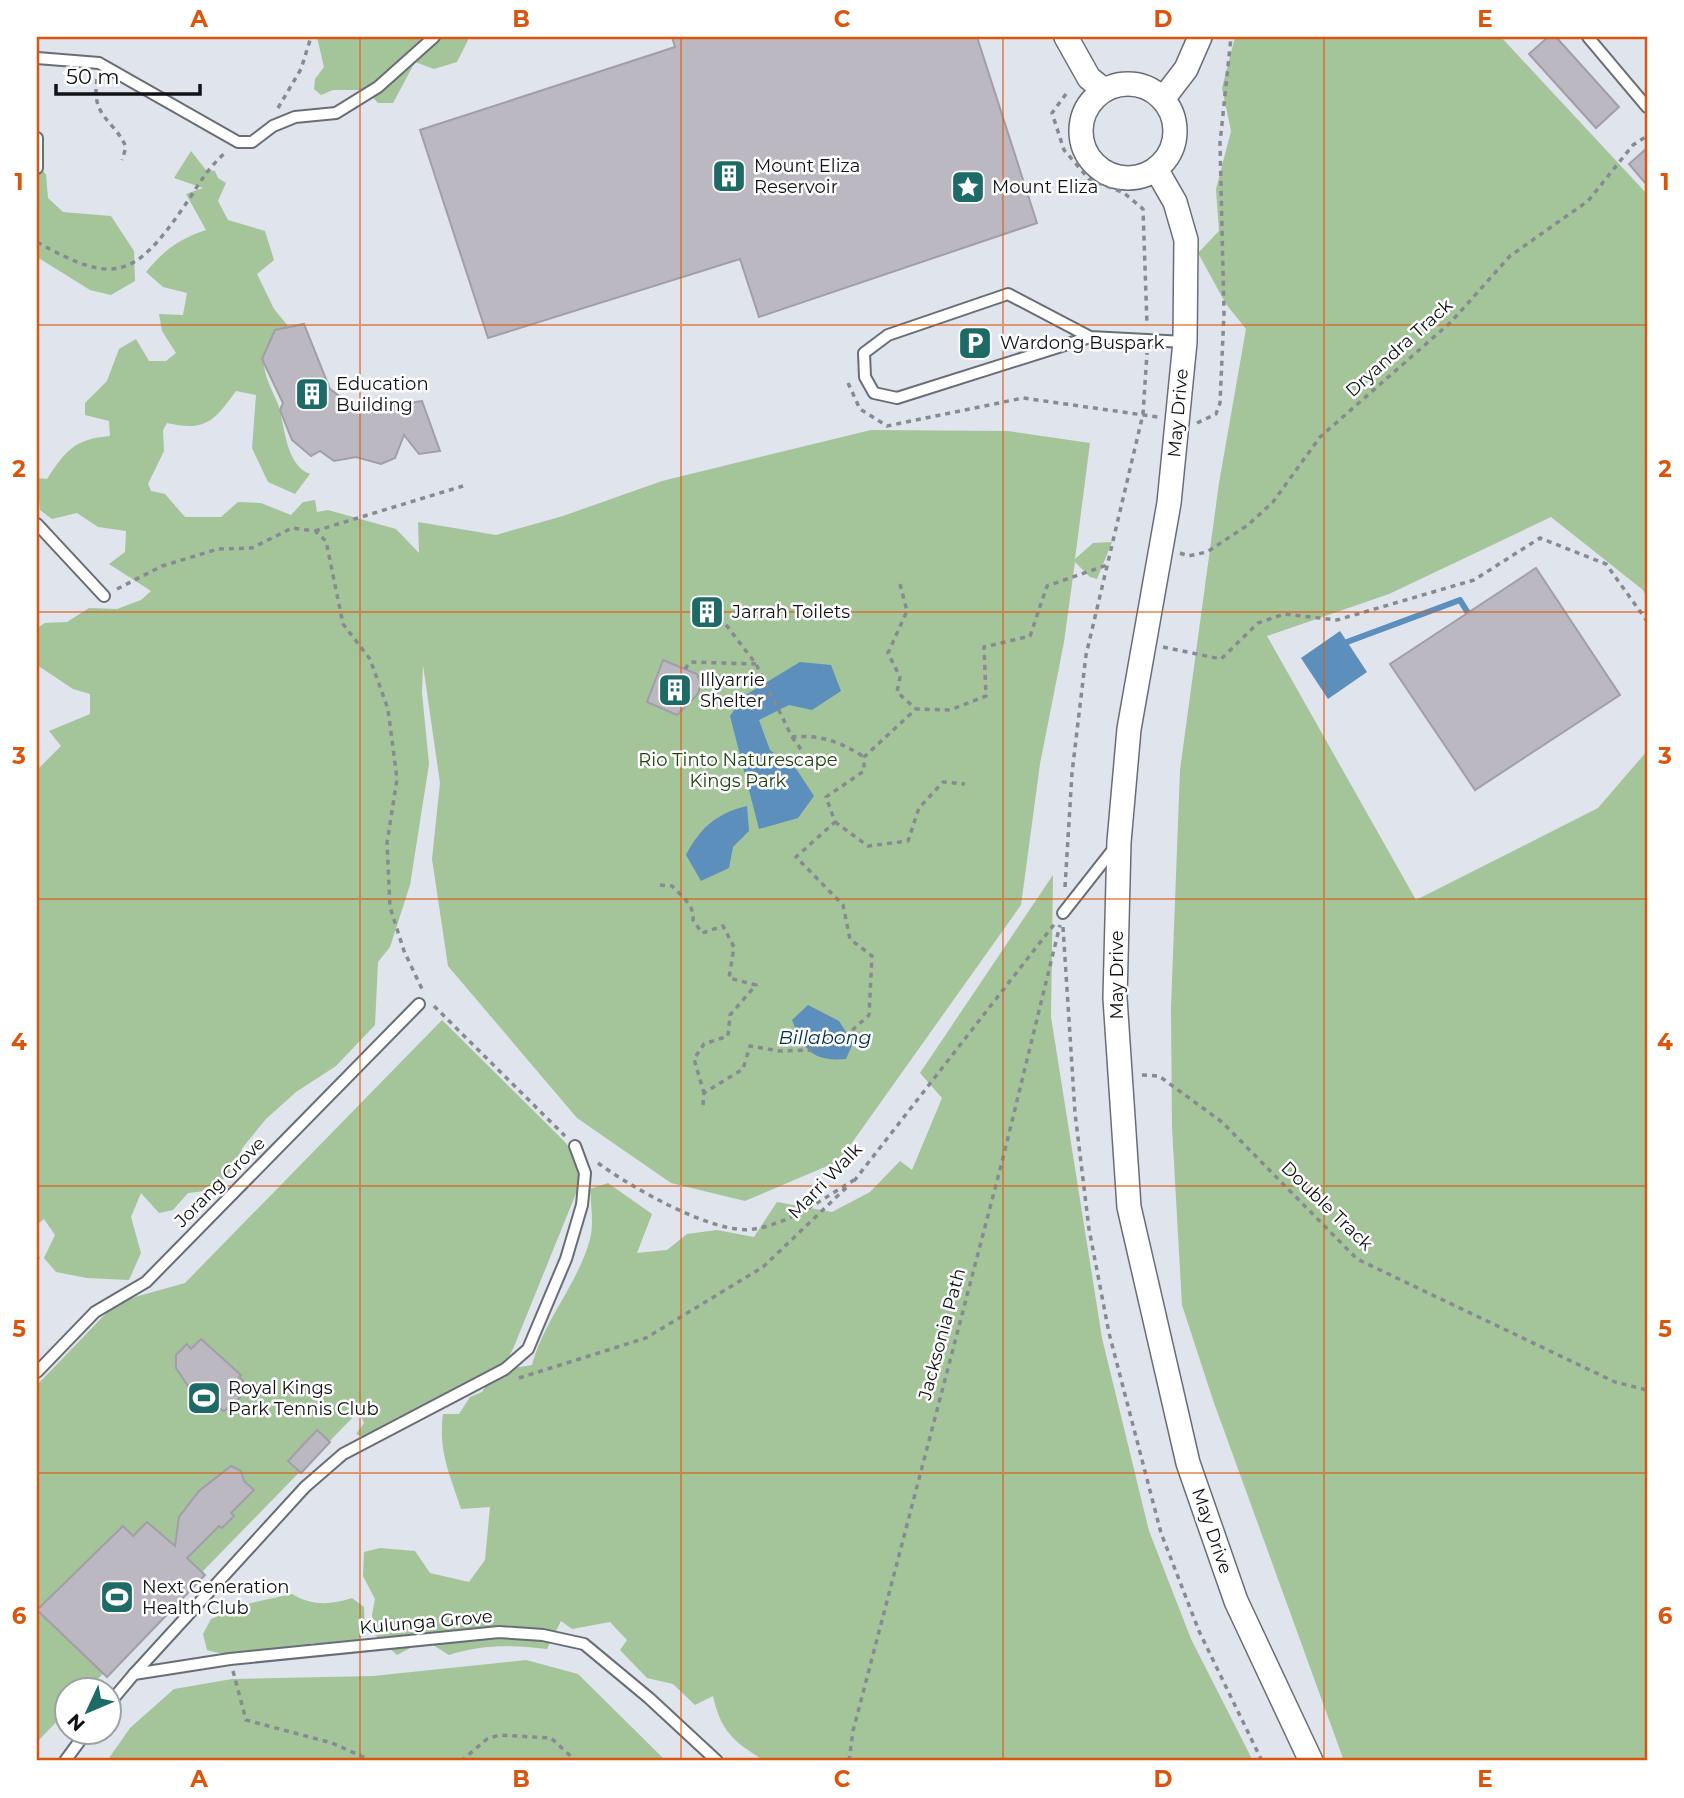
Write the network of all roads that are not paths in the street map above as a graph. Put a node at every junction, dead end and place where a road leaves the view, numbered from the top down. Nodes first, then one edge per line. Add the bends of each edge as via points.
1 (434, 37) edge
2 (1066, 37) edge
3 (1199, 37) edge
4 (1588, 37) edge
5 (37, 58) edge
6 (1104, 90) junction
7 (1163, 99) junction
8 (1647, 107) edge
9 (37, 138) edge
10 (37, 168) edge
11 (1156, 169) junction
12 (1090, 337) junction
13 (1185, 342) junction
14 (37, 524) edge
15 (104, 596) road end
16 (1119, 842) junction
17 (1063, 913) road end
18 (419, 1004) dead end
19 (575, 1146) road end
20 (37, 1373) edge
21 (134, 1674) junction
22 (122, 1688) edge
23 (77, 1745) edge
24 (65, 1761) edge
25 (717, 1761) edge
26 (1311, 1761) edge

1 - 5 lane via 378,87 336,113 295,117 252,142 238,142 99,63
2 - 6 street via 1089,78
3 - 7 street via 1186,69
4 - 8 lane
6 - 7 street via 1135,84
6 - 11 street via 1088,108 1081,132 1094,163 1124,177
7 - 11 street via 1175,127 1174,143
9 - 10 lane
11 - 13 street, May Drive via 1175,202 1186,240
12 - 12 lane via 897,398 874,393 865,377 864,353 888,335 1008,294
12 - 13 lane
13 - 16 street, May Drive via 1161,546 1129,729
14 - 15 lane
16 - 17 lane
16 - 26 street, May Drive via 1115,998 1129,1207 1188,1463 1236,1601
18 - 20 lane, Jorang Grove via 146,1282 95,1312
19 - 21 lane via 585,1173 582,1205 566,1259 528,1349 505,1369 343,1454 305,1487
21 - 22 lane
21 - 25 lane, Kulunga Grove via 230,1659 499,1632 543,1635 584,1644
23 - 24 lane

